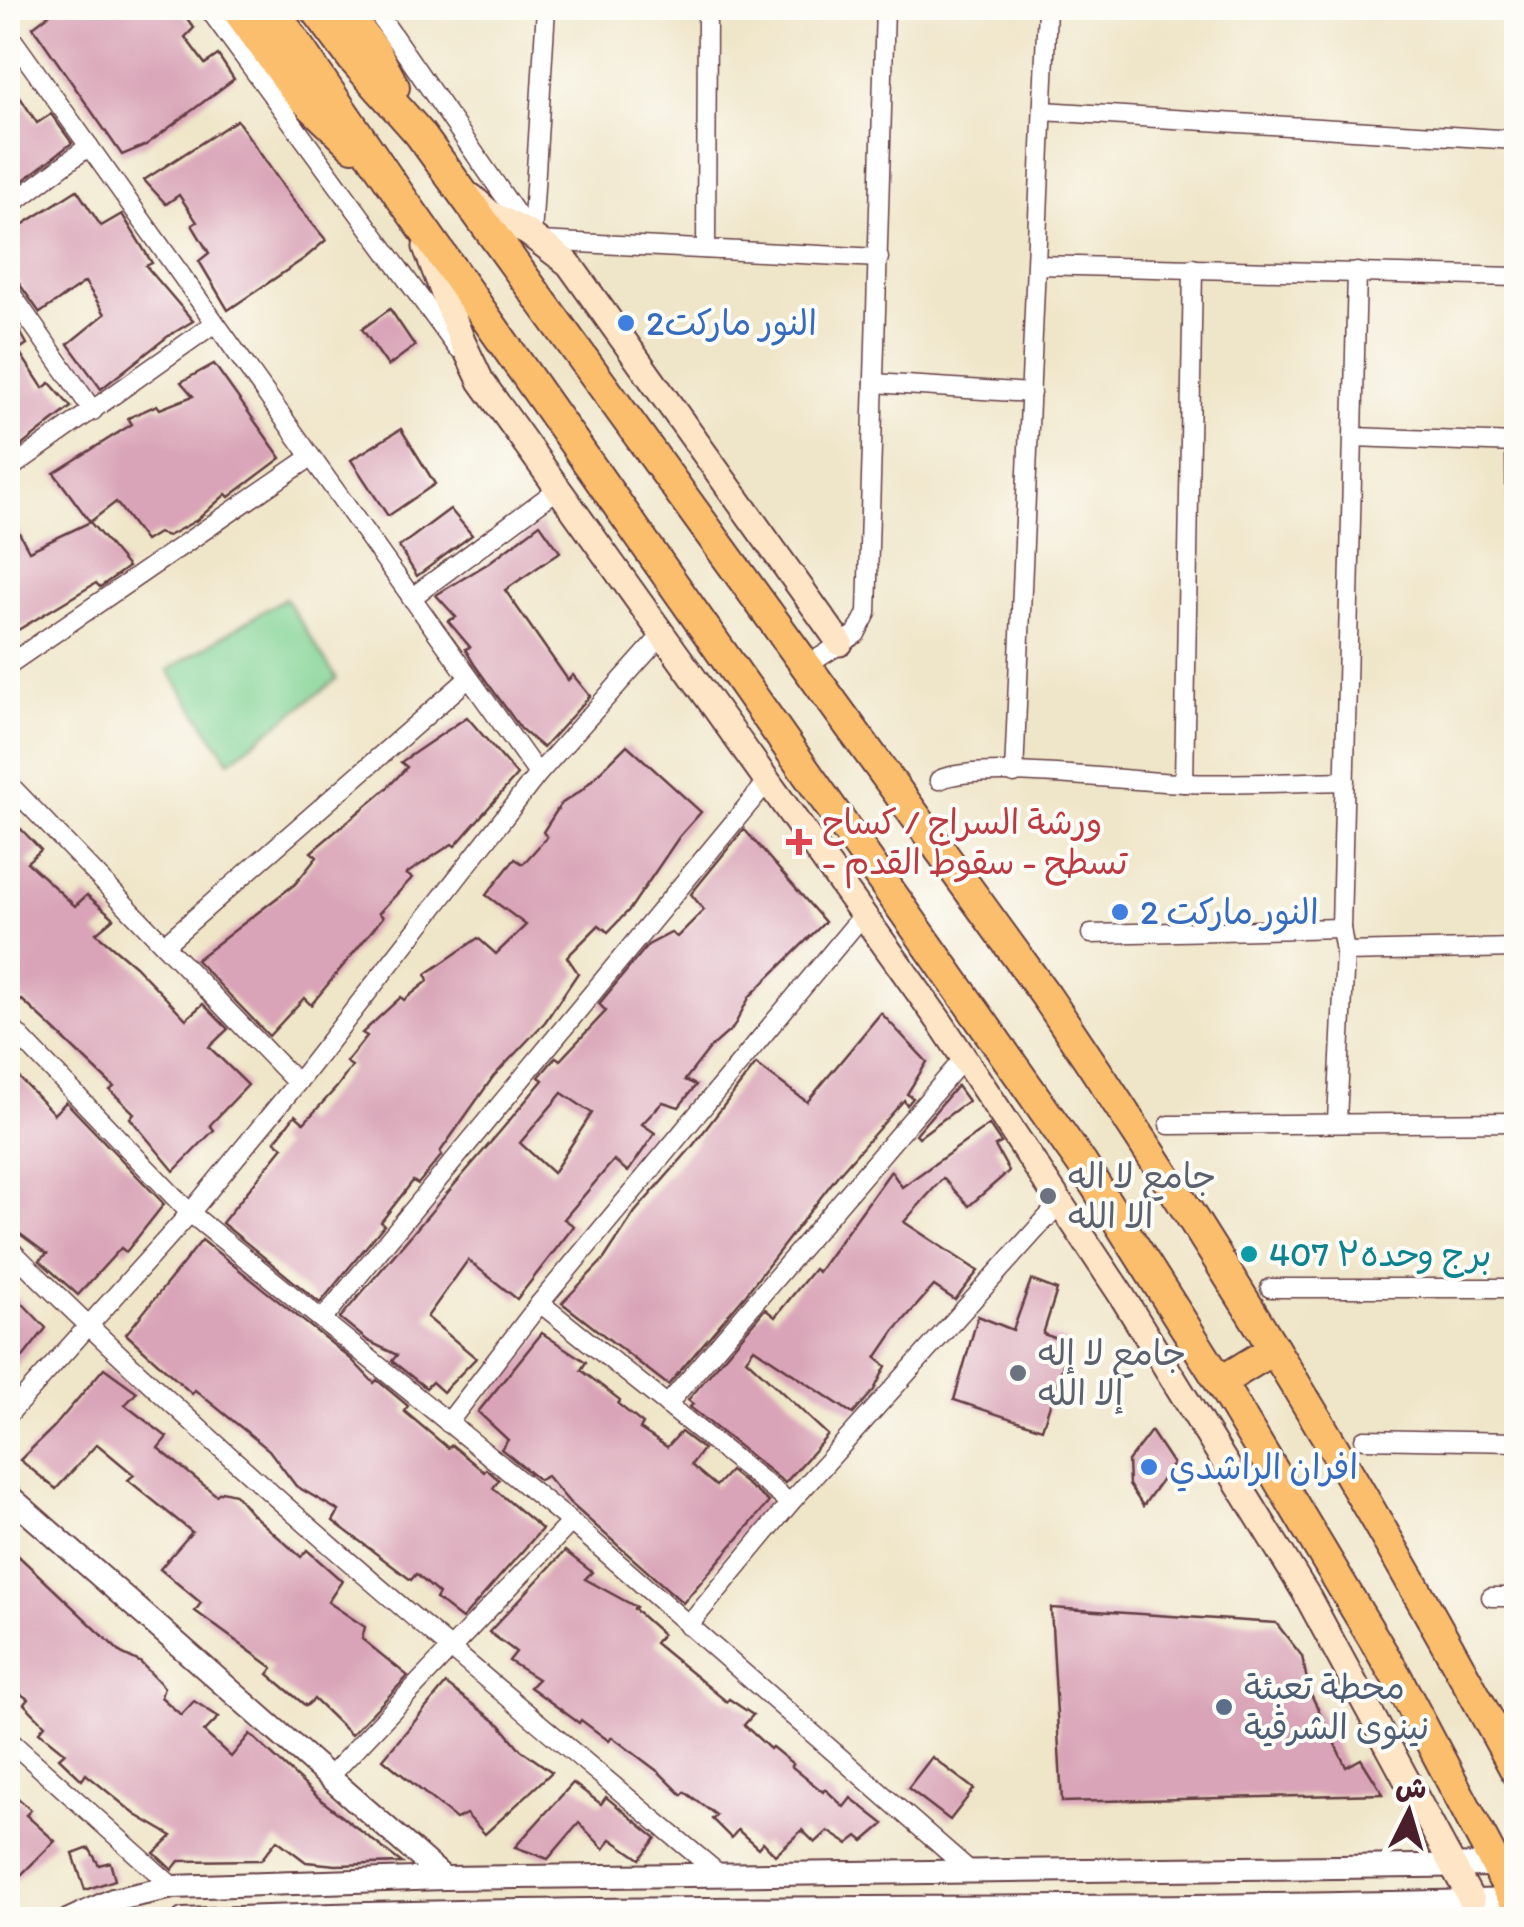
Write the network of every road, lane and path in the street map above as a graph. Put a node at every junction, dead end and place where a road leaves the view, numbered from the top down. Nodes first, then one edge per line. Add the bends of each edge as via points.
1 (208, 8) edge
2 (236, 8) edge
3 (272, 8) edge
4 (314, 8) edge
5 (342, 8) edge
6 (374, 8) edge
7 (546, 8) edge
8 (708, 8) edge
9 (884, 8) edge
10 (1047, 8) edge
11 (8, 33) edge
12 (1043, 111) junction
13 (419, 133) junction
14 (1516, 140) edge
15 (89, 146) junction
16 (377, 162) junction
17 (440, 162) junction
18 (398, 194) junction
19 (8, 207) edge
20 (535, 238) junction
21 (706, 249) junction
22 (879, 258) junction
23 (1037, 265) junction
24 (1193, 268) junction
25 (1357, 272) junction
26 (1516, 276) edge
27 (8, 289) edge
28 (215, 324) junction
29 (481, 381) junction
30 (874, 382) junction
31 (1031, 393) junction
32 (93, 412) junction
33 (1354, 437) junction
34 (1516, 443) edge
35 (311, 457) junction
36 (8, 470) edge
37 (558, 489) junction
38 (1516, 570) edge
39 (411, 598) junction
40 (662, 636) junction
41 (840, 643) junction
42 (8, 666) edge
43 (806, 666) junction
44 (469, 678) junction
45 (538, 774) junction
46 (1014, 774) junction
47 (939, 780) dead end
48 (1345, 781) junction
49 (767, 782) junction
50 (8, 783) edge
51 (1184, 784) junction
52 (863, 915) junction
53 (1342, 928) junction
54 (1091, 934) dead end
55 (164, 945) junction
56 (1516, 948) edge
57 (1345, 952) junction
58 (8, 1024) edge
59 (964, 1058) junction
60 (297, 1084) junction
61 (1337, 1121) junction
62 (1516, 1122) edge
63 (1168, 1125) dead end
64 (1060, 1203) junction
65 (190, 1213) junction
66 (8, 1246) edge
67 (1270, 1288) dead end
68 (1516, 1288) edge
69 (540, 1304) junction
70 (322, 1320) junction
71 (88, 1327) junction
72 (1274, 1349) junction
73 (1220, 1382) junction
74 (668, 1405) junction
75 (8, 1414) edge
76 (448, 1423) junction
77 (1364, 1439) dead end
78 (1516, 1442) edge
79 (8, 1494) edge
80 (790, 1503) junction
81 (571, 1522) junction
82 (1516, 1596) edge
83 (1491, 1597) dead end
84 (688, 1626) junction
85 (450, 1650) junction
86 (8, 1739) edge
87 (1516, 1771) edge
88 (329, 1777) junction
89 (1496, 1865) junction
90 (1453, 1866) junction
91 (970, 1871) junction
92 (718, 1874) junction
93 (577, 1876) junction
94 (444, 1878) junction
95 (173, 1887) junction
96 (1472, 1901) junction
97 (1516, 1901) edge
98 (577, 1910) junction
99 (970, 1912) edge
100 (775, 1913) edge
101 (345, 1916) edge
102 (70, 1920) edge
103 (183, 1920) edge

1 - 29 street
2 - 16 highway via 314,112
3 - 16 highway
4 - 13 highway
5 - 13 highway via 374,50
6 - 20 street
7 - 20 street
8 - 21 street
9 - 22 street
10 - 12 street
11 - 15 street
12 - 14 street
12 - 23 street
13 - 17 highway
15 - 19 street
15 - 28 street
16 - 18 highway
17 - 20 main road via 491,214
17 - 43 highway
18 - 29 main road
18 - 73 highway via 980,1015
20 - 21 street
20 - 41 main road via 569,264
21 - 22 street
22 - 30 street
23 - 24 street
23 - 31 street
24 - 25 street
24 - 51 street
25 - 26 street
25 - 33 street
27 - 32 street
28 - 32 street
28 - 35 street
29 - 37 main road
30 - 31 street
30 - 41 street via 867,613 862,628
31 - 46 street
32 - 36 street
33 - 34 street
33 - 48 street
34 - 38 street
35 - 39 street
35 - 42 street
37 - 39 street
37 - 40 main road
39 - 44 street
40 - 45 street
40 - 49 main road
41 - 43 street
43 - 72 highway via 1046,996
44 - 45 street
44 - 55 street
45 - 60 street
46 - 47 street via 950,774
46 - 51 street
48 - 51 street
48 - 53 street
49 - 52 main road
49 - 70 street
50 - 55 street
52 - 59 main road
52 - 69 street
53 - 54 street
53 - 57 street
55 - 60 street
56 - 57 street
57 - 61 street
58 - 65 street
59 - 64 main road
59 - 74 street
60 - 65 street
61 - 62 street
61 - 63 street
64 - 80 street
64 - 90 main road via 1305,1592
65 - 70 street
65 - 71 street
66 - 71 street
67 - 68 street
69 - 74 street
69 - 76 street
70 - 76 street
71 - 75 street
71 - 85 street
72 - 73 highway
72 - 87 highway
73 - 89 highway via 1396,1676
74 - 80 street
76 - 81 street
77 - 78 street
79 - 88 street
80 - 84 street
81 - 84 street
81 - 85 street
82 - 83 street
84 - 91 street
85 - 88 street
85 - 92 street
86 - 95 street
88 - 94 street
89 - 90 street
89 - 97 highway
90 - 91 street
90 - 96 main road
91 - 92 street
92 - 93 street
93 - 94 street
93 - 98 street
94 - 95 street
95 - 102 street via 113,1900
96 - 97 street
96 - 99 street
98 - 100 street
98 - 101 street
99 - 100 street
101 - 103 street

